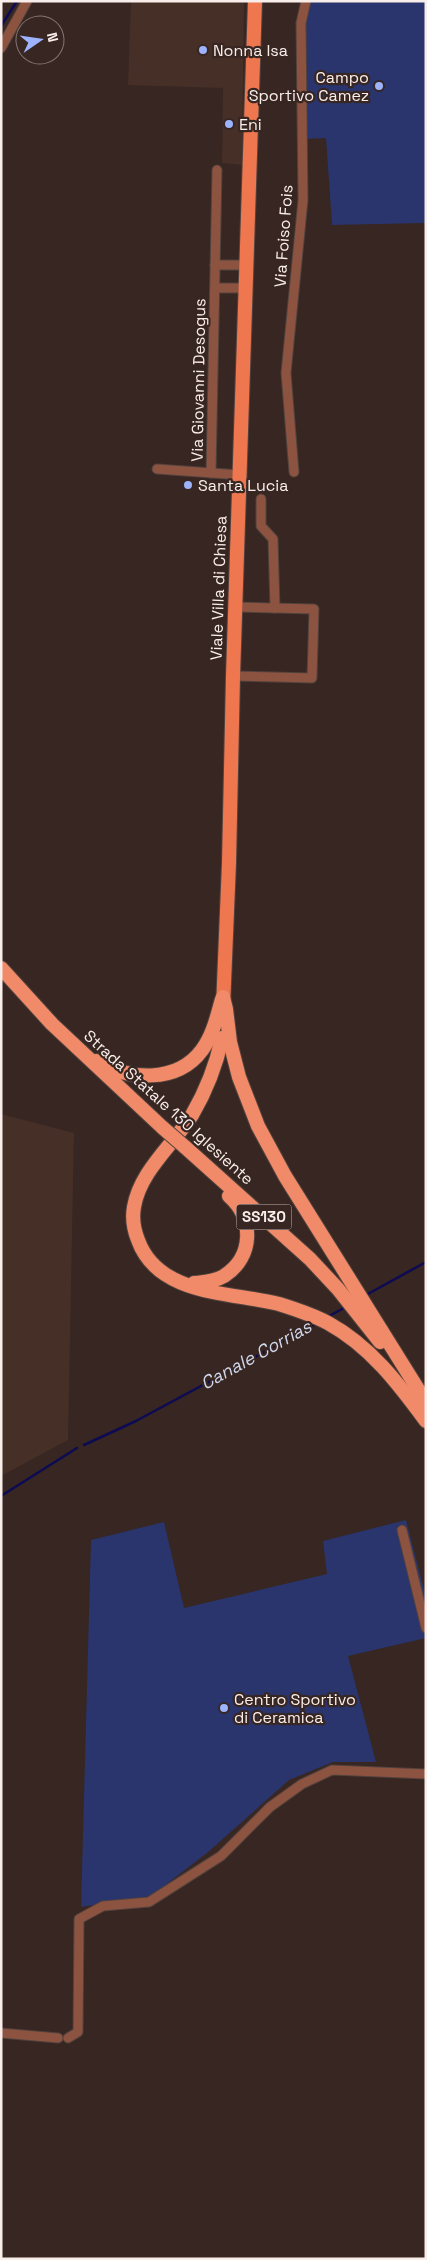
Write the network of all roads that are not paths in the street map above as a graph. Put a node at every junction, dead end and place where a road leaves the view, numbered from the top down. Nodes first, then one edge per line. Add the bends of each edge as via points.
1 (27, 1) edge
2 (255, 1) edge
3 (306, 1) edge
4 (1, 48) edge
5 (218, 170) dead end
6 (215, 265) junction
7 (246, 265) junction
8 (215, 288) junction
9 (246, 288) junction
10 (157, 468) dead end
11 (210, 472) junction
12 (294, 472) dead end
13 (240, 476) junction
14 (262, 499) dead end
15 (235, 608) junction
16 (275, 608) junction
17 (233, 676) junction
18 (1, 968) edge
19 (223, 997) junction
20 (222, 1038) joint
21 (102, 1068) junction
22 (185, 1148) junction
23 (188, 1285) junction
24 (359, 1305) junction
25 (394, 1360) junction
26 (420, 1383) edge
27 (426, 1402) edge
28 (426, 1407) edge
29 (426, 1416) edge
30 (426, 1421) edge
31 (402, 1530) dead end
32 (426, 1628) edge
33 (426, 1774) edge
34 (1, 2033) edge

1 - 4 street
2 - 7 main road, Viale Villa di Chiesa
3 - 12 street, Via Foiso Fois via 300,23 303,200 286,373
5 - 6 street, Via Giovanni Desogus
6 - 7 street
6 - 8 street, Via Giovanni Desogus
7 - 9 main road, Viale Villa di Chiesa
8 - 9 street, Via Giovanni Desogus
8 - 11 street, Via Giovanni Desogus
9 - 13 main road, Viale Villa di Chiesa
10 - 11 street
11 - 13 street
13 - 15 main road, Viale Villa di Chiesa
14 - 16 street via 261,526 273,539
15 - 16 street
15 - 17 main road, Viale Villa di Chiesa
16 - 17 street via 314,608 312,678
17 - 19 main road, Viale Villa di Chiesa
18 - 21 highway, Strada Statale 130 Iglesiente / SS130 via 52,1024
19 - 20 main road, Viale Villa di Chiesa
19 - 21 highway via 214,1028 201,1051 173,1071 158,1075 127,1074
19 - 24 highway via 239,1077 258,1126 285,1176 352,1282
20 - 23 highway via 211,1078 201,1098 146,1177 137,1193 134,1209 136,1236 148,1260 168,1276
21 - 22 highway, Strada Statale 130 Iglesiente / SS130, bridge
22 - 23 highway via 201,1171 240,1207 248,1228 244,1252 235,1266 216,1280
22 - 24 highway, Strada Statale 130 Iglesiente / SS130
23 - 30 highway via 278,1304 328,1323 374,1356
24 - 25 highway, Strada Statale 130 Iglesiente / SS130
24 - 26 highway
25 - 28 highway, Strada Statale 130 Iglesiente / SS130
25 - 29 highway, Strada Statale 130 Iglesiente / SS130
26 - 27 highway
31 - 32 street
33 - 34 street via 332,1770 302,1784 270,1807 221,1856 149,1902 103,1906 80,1919 78,2032 63,2038

